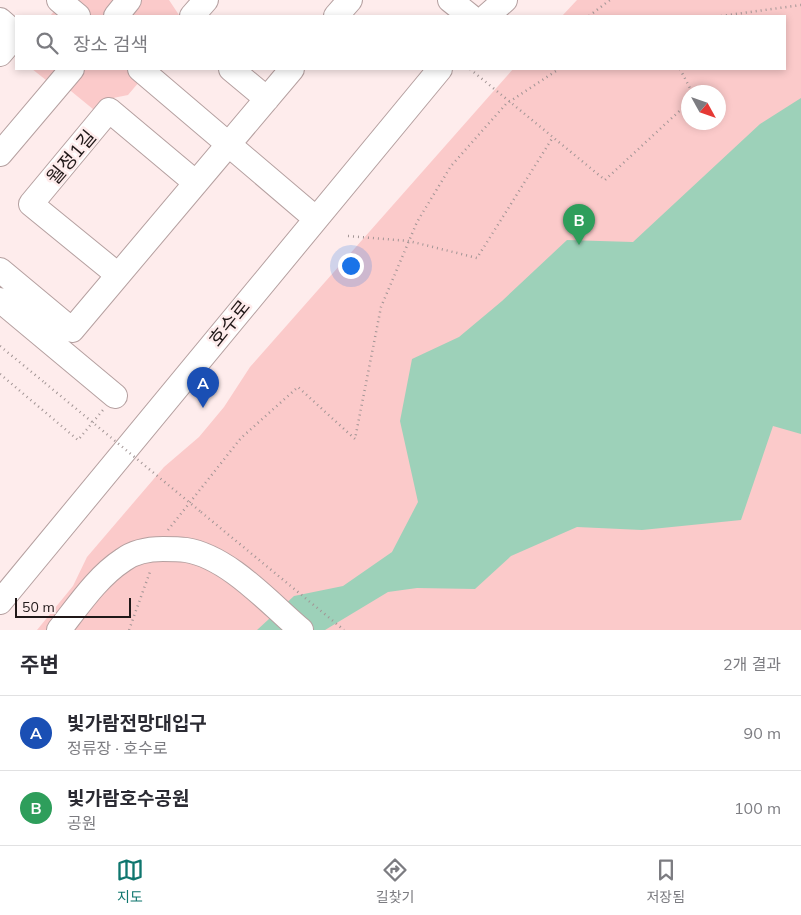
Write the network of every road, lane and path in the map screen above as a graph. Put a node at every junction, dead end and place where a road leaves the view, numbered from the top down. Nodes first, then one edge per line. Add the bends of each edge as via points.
1 (59, 0) edge
2 (129, 0) edge
3 (206, 0) edge
4 (450, 0) edge
5 (506, 0) edge
6 (610, 0) edge
7 (801, 5) edge
8 (77, 15) edge
9 (117, 15) edge
10 (193, 15) edge
11 (469, 15) edge
12 (488, 15) edge
13 (590, 15) edge
14 (728, 15) edge
15 (0, 20) edge
16 (15, 33) edge
17 (15, 35) edge
18 (0, 54) edge
19 (71, 70) edge
20 (141, 70) edge
21 (232, 70) edge
22 (291, 70) edge
23 (439, 70) edge
24 (471, 70) edge
25 (557, 70) edge
26 (681, 70) edge
27 (688, 85) edge
28 (267, 99) junction
29 (510, 101) junction
30 (681, 109) edge
31 (553, 136) junction
32 (228, 145) junction
33 (0, 154) edge
34 (196, 183) junction
35 (315, 218) junction
36 (348, 236) dead end
37 (409, 241) junction
38 (0, 270) edge
39 (118, 275) junction
40 (0, 300) edge
41 (0, 346) edge
42 (0, 374) edge
43 (115, 396) joint
44 (159, 549) junction
45 (0, 602) edge
46 (58, 630) edge
47 (129, 630) edge
48 (301, 630) edge
49 (344, 630) edge

1 - 8 street
2 - 9 street
3 - 10 street
4 - 11 street
5 - 12 street
6 - 13 path
7 - 14 path
15 - 16 street
17 - 18 street
19 - 33 street
20 - 32 street
21 - 28 street
22 - 28 street
23 - 35 street, 호수로
24 - 29 path
25 - 29 path
26 - 27 path
28 - 32 street
29 - 31 path
29 - 37 path via 451,166
30 - 31 path via 605,180
31 - 37 path via 477,258
32 - 34 street
32 - 35 street
34 - 39 street
34 - 39 street, 월정1길 via 109,110 31,204
35 - 45 street, 호수로
36 - 37 path
37 - 44 path via 381,307 355,439 298,387 241,438 164,534
38 - 39 street via 72,330
40 - 43 street
41 - 49 path, bridge
42 - 43 path via 78,440
44 - 46 street via 124,559 109,571
44 - 47 path
44 - 48 street via 200,553 225,565

